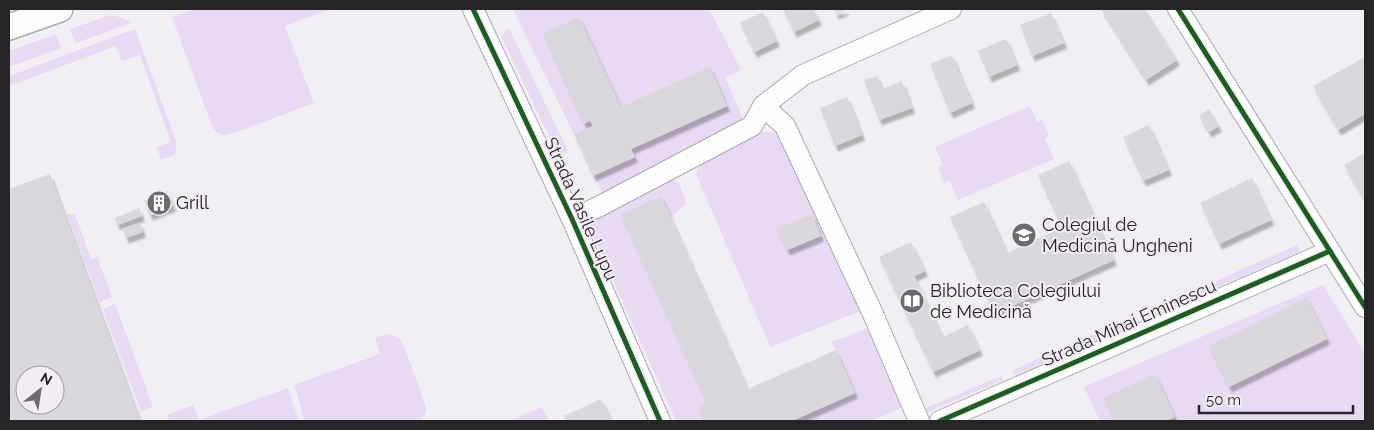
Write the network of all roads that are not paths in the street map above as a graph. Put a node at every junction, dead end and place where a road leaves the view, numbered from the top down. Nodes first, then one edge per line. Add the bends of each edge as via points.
1 (60, 9) edge
2 (473, 9) edge
3 (951, 9) edge
4 (1178, 9) edge
5 (9, 27) edge
6 (763, 106) junction
7 (572, 219) junction
8 (1330, 250) junction
9 (1365, 307) edge
10 (660, 421) edge
11 (919, 421) edge
12 (940, 421) edge

1 - 5 main road
2 - 7 street, Strada Vasile Lupu
3 - 6 street via 803,75
4 - 8 street
6 - 7 street via 752,126
6 - 11 street via 785,126
7 - 10 street, Strada Vasile Lupu
8 - 9 street
8 - 12 street, Strada Mihai Eminescu

